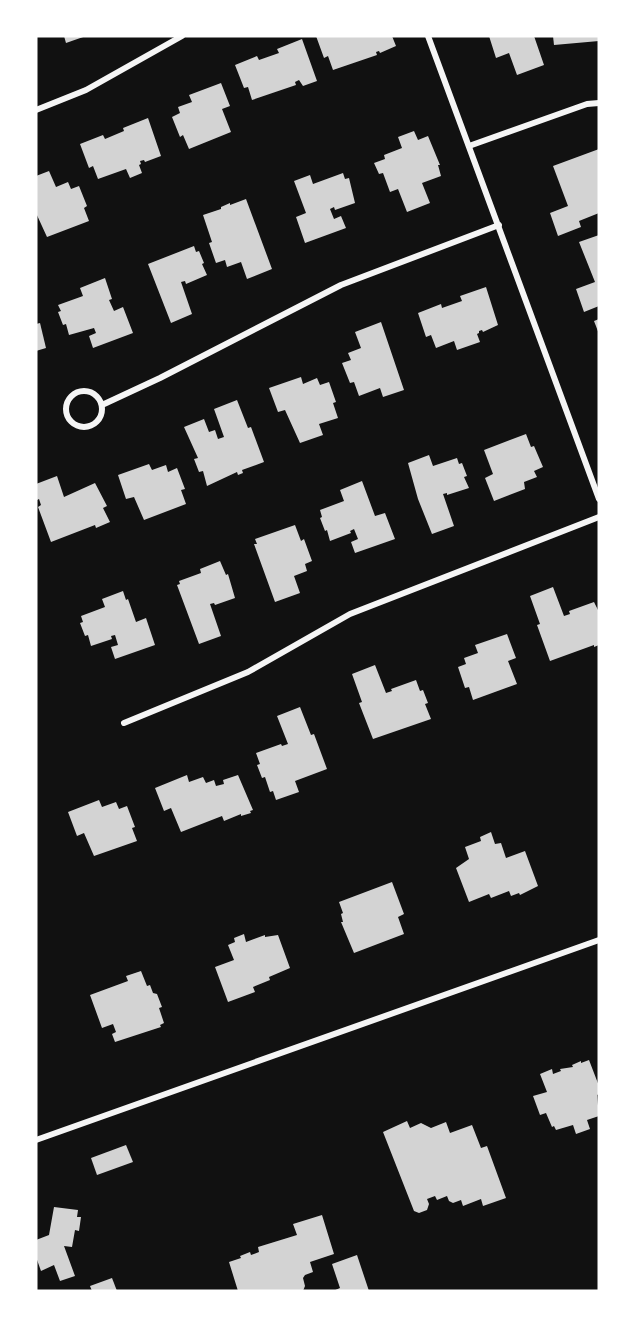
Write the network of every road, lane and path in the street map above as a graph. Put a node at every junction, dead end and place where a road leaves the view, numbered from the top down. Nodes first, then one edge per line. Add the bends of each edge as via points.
1 (182, 36) edge
2 (428, 36) edge
3 (599, 103) edge
4 (36, 110) edge
5 (469, 146) junction
6 (499, 225) junction
7 (102, 405) junction
8 (599, 499) edge
9 (599, 517) edge
10 (124, 723) dead end
11 (599, 940) edge
12 (36, 1140) edge

1 - 4 street via 86,90
2 - 5 street
3 - 5 street
5 - 6 street
6 - 7 street via 341,285
6 - 8 street
7 - 7 street via 94,393 80,392 68,400 66,414 75,426 89,427 100,419
9 - 10 street via 350,614 248,672
11 - 12 street

